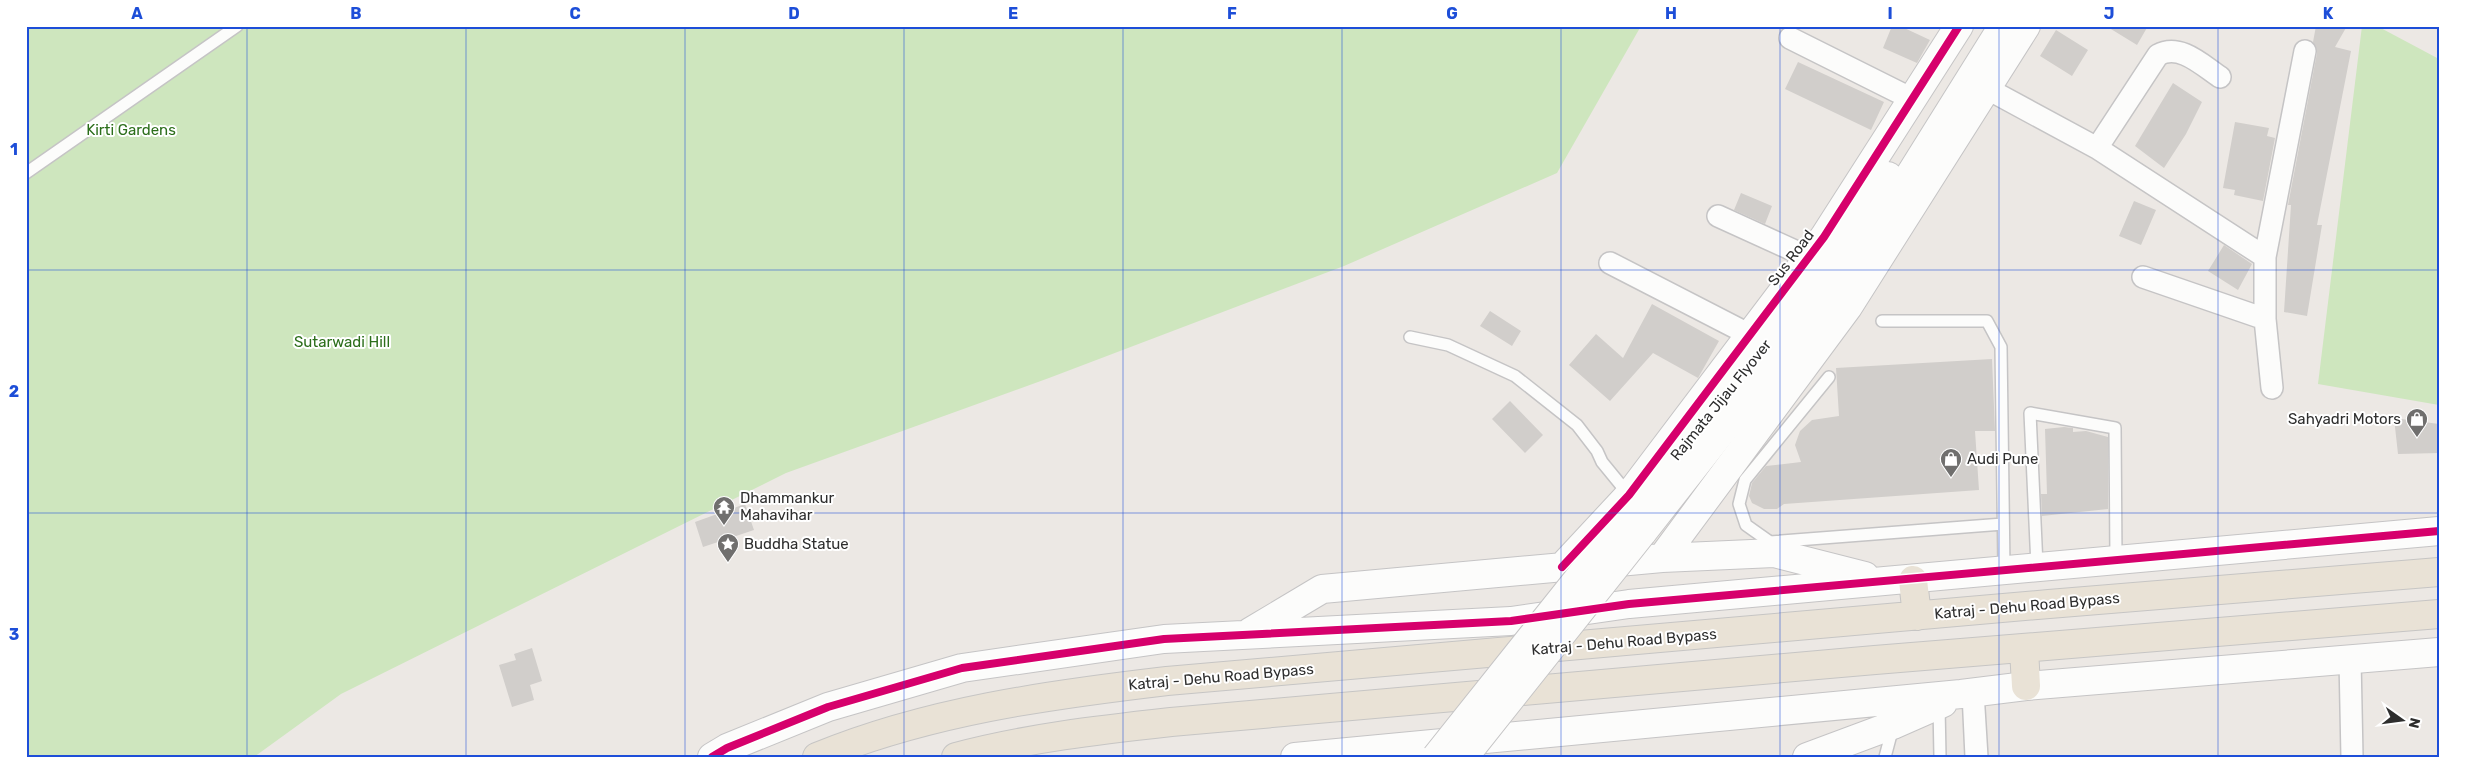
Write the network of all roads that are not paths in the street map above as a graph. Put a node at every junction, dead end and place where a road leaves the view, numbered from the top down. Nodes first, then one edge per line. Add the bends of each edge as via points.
1 (237, 26) edge
2 (1959, 26) edge
3 (1982, 26) edge
4 (2003, 26) edge
5 (2026, 26) edge
6 (1790, 38) dead end
7 (2305, 51) dead end
8 (2220, 76) dead end
9 (1986, 88) junction
10 (1912, 99) junction
11 (2096, 148) junction
12 (26, 173) edge
13 (1718, 216) dead end
14 (2265, 256) junction
15 (1808, 257) junction
16 (1610, 263) dead end
17 (2143, 277) dead end
18 (2266, 319) junction
19 (1882, 321) dead end
20 (1750, 336) junction
21 (1410, 337) dead end
22 (1829, 378) dead end
23 (2272, 388) dead end
24 (1632, 516) junction
25 (2003, 524) junction
26 (2439, 531) edge
27 (1662, 558) junction
28 (2116, 559) junction
29 (2037, 566) junction
30 (1562, 567) junction
31 (2004, 568) junction
32 (2439, 572) edge
33 (1884, 580) junction
34 (1913, 580) junction
35 (2439, 614) edge
36 (1917, 616) junction
37 (1246, 635) junction
38 (2024, 649) junction
39 (2439, 652) edge
40 (2350, 659) junction
41 (2026, 686) junction
42 (1962, 696) junction
43 (1893, 725) junction
44 (712, 757) edge
45 (817, 757) edge
46 (956, 757) edge
47 (1295, 757) edge
48 (1436, 757) edge
49 (1464, 757) edge
50 (1807, 757) edge
51 (1885, 757) edge
52 (1940, 757) edge
53 (1971, 757) edge
54 (1982, 757) edge
55 (2352, 757) edge

1 - 12 lane
2 - 10 street, Sus Road
3 - 24 street, Rajmata Jijau Flyover via 1889,173 1805,294
4 - 24 street, Rajmata Jijau Flyover via 1898,194 1830,295
5 - 9 street
6 - 10 street
7 - 14 street
8 - 11 street via 2180,52 2165,51 2158,55
9 - 11 street
9 - 27 street via 1848,308
10 - 15 street, Sus Road
11 - 14 street
13 - 15 street
14 - 18 street
15 - 20 street, Sus Road
16 - 20 street
17 - 18 street
18 - 23 street
19 - 25 lane via 1987,321 2001,347
20 - 24 street, Sus Road
21 - 24 lane via 1448,345 1514,376 1577,425 1597,451
22 - 25 lane via 1745,480 1739,504 1746,525 1770,542
24 - 30 street
24 - 48 street, Rajmata Jijau Flyover, bridge
24 - 49 street, Rajmata Jijau Flyover, bridge
25 - 31 lane
26 - 28 street
27 - 30 street
27 - 33 street via 1774,553
28 - 29 street
28 - 29 lane via 2115,428 2030,413
29 - 31 street
30 - 37 street via 1322,589
31 - 34 street
32 - 36 highway, Katraj - Dehu Road Bypass
33 - 34 street
33 - 37 street via 1629,604 1511,621
34 - 36 highway
35 - 38 highway
36 - 45 highway, Katraj - Dehu Road Bypass via 1068,692 972,710
37 - 44 street via 1164,639 962,668 828,707
38 - 41 highway
38 - 46 highway via 1171,722 1054,736
39 - 40 street
40 - 41 street
40 - 55 street
41 - 42 street
42 - 43 street
42 - 47 street
42 - 52 lane
42 - 53 lane
42 - 54 lane
43 - 50 street
43 - 51 lane

